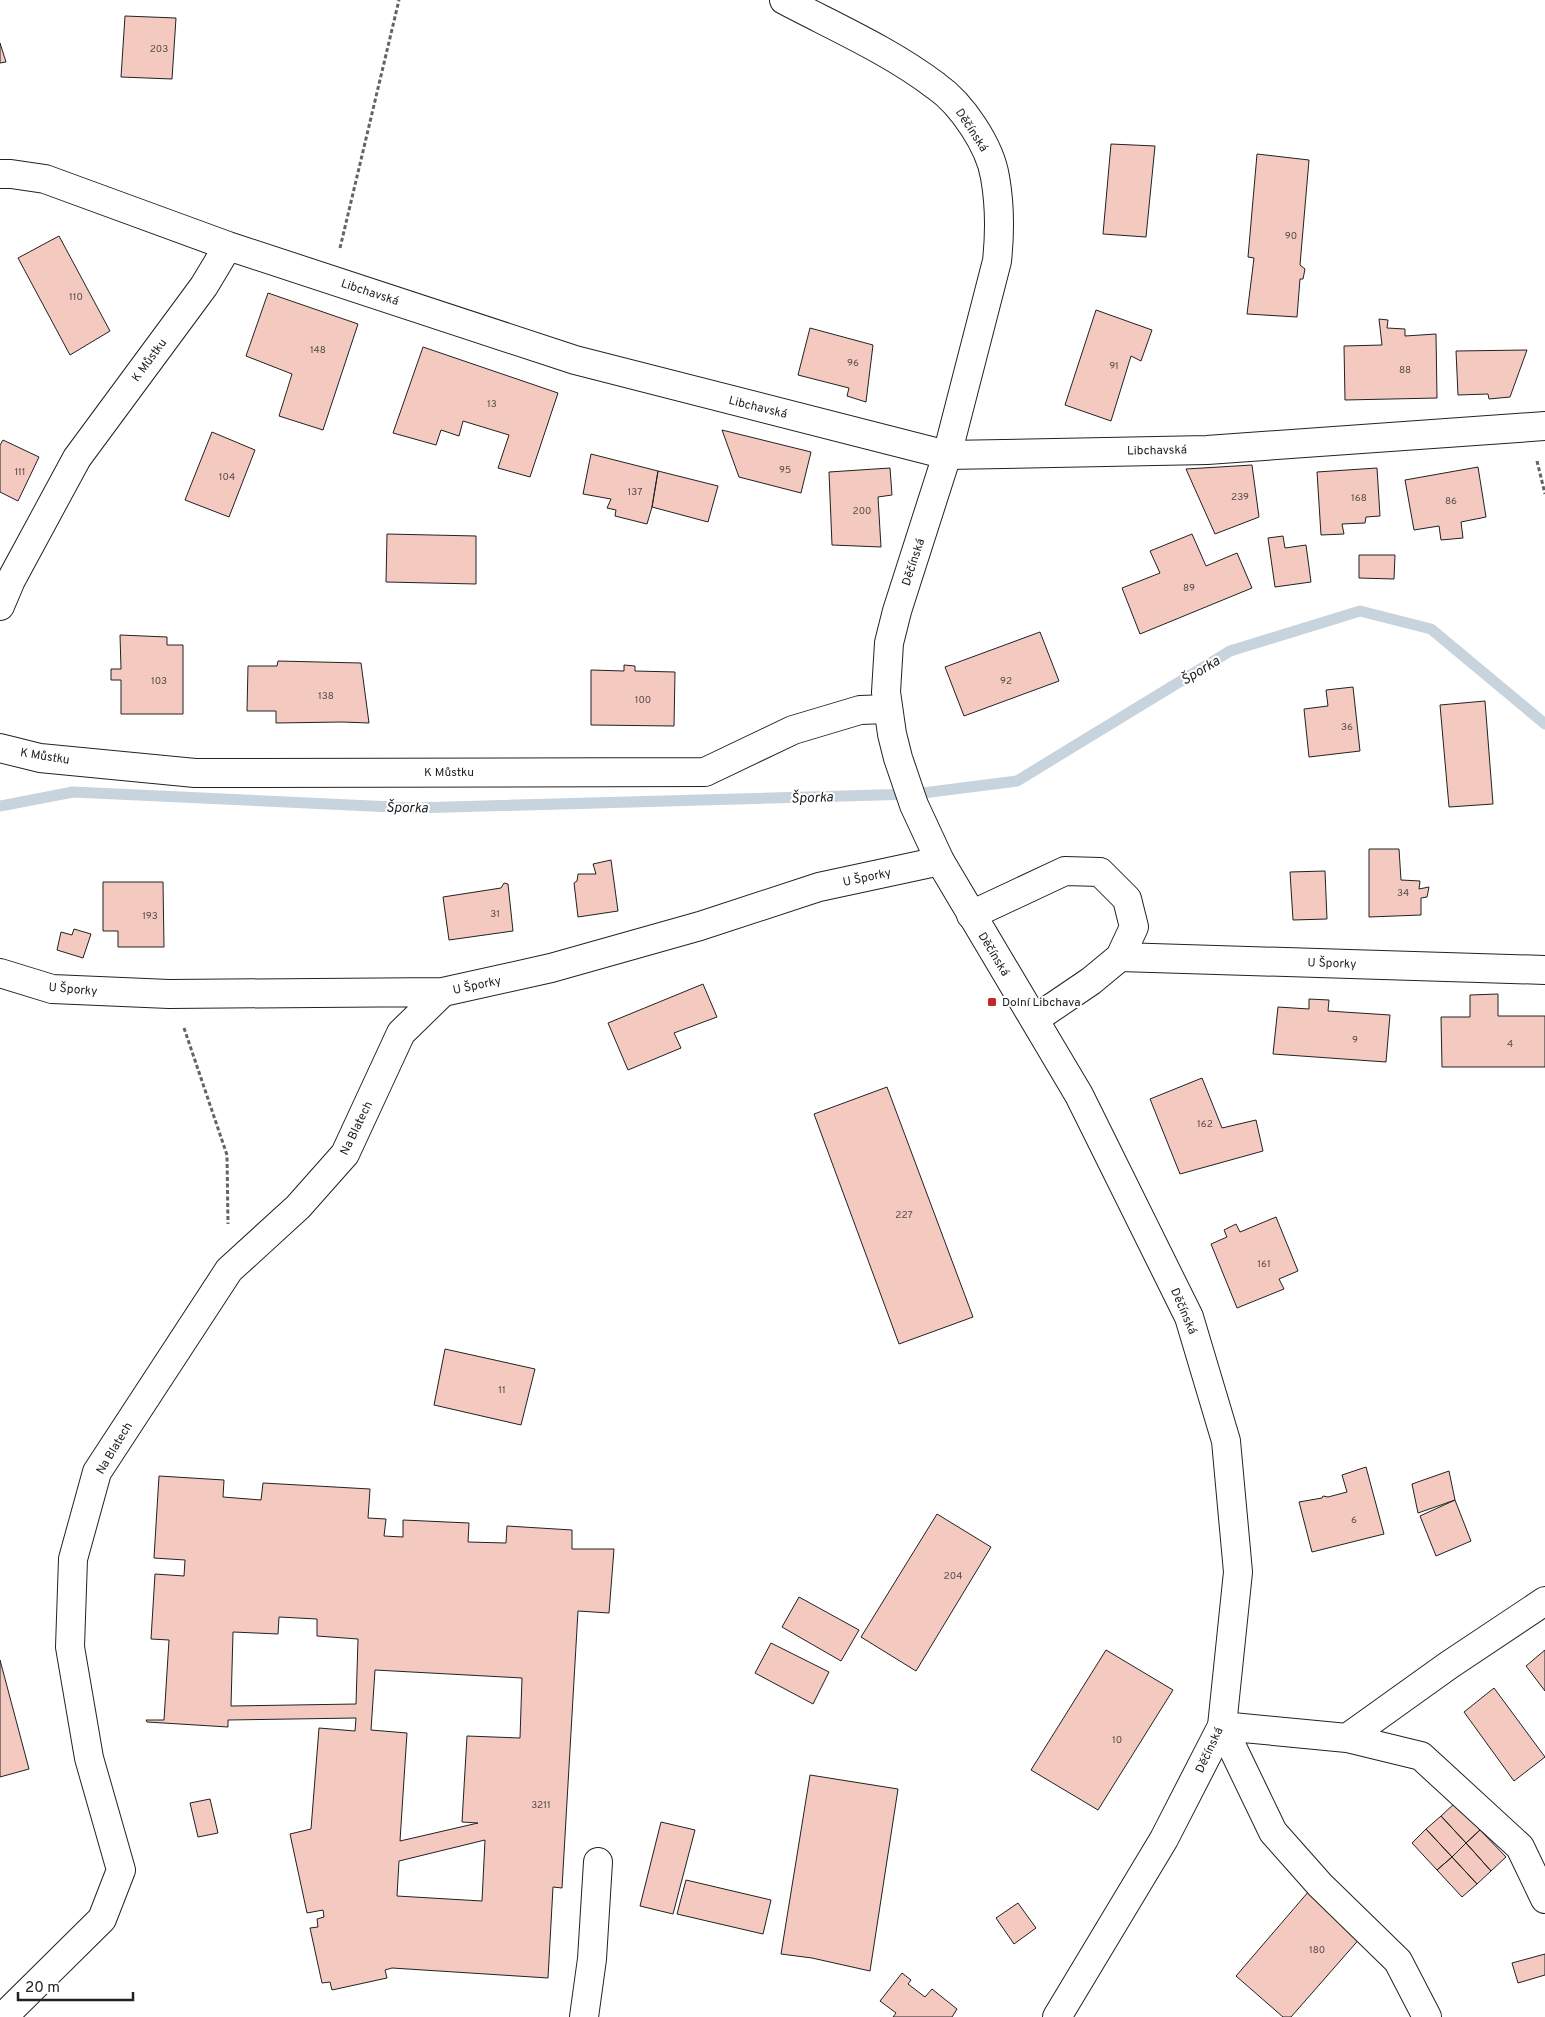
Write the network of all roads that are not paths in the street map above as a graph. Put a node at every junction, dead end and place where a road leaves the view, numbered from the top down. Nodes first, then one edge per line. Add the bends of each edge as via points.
1 (784, 0) edge
2 (0, 174) edge
3 (228, 246) junction
4 (1545, 426) edge
5 (947, 455) junction
6 (0, 606) edge
7 (888, 709) junction
8 (0, 748) edge
9 (940, 862) junction
10 (971, 915) junction
11 (1120, 956) junction
12 (1545, 970) edge
13 (0, 973) edge
14 (443, 992) junction
15 (1036, 1019) junction
16 (1545, 1601) edge
17 (1222, 1726) junction
18 (1347, 1738) junction
19 (598, 1862) dead end
20 (1545, 1899) edge
21 (3, 2017) edge
22 (584, 2017) edge
23 (1058, 2017) edge
24 (1427, 2017) edge

1 - 5 street, Děčínská via 885,52 938,86 968,121 990,160 999,209 997,261
2 - 3 street, Libchavská via 45,179
3 - 5 street, Libchavská via 575,360
3 - 6 street, K Můstku via 204,286 77,458
4 - 5 street, Libchavská via 1207,450
5 - 7 street, Děčínská via 889,643
7 - 8 street, K Můstku via 860,710 793,730 705,772 195,773 40,758
7 - 9 street, Děčínská via 898,758
9 - 10 street, Děčínská
9 - 14 street, U Šporky via 819,887 700,926 551,968
10 - 11 street via 1065,871 1100,872 1127,898 1134,927
10 - 15 street, Děčínská
11 - 12 street, U Šporky
11 - 15 street via 1091,981
13 - 14 street, U Šporky via 52,989 169,994
14 - 21 street, Na Blatech via 401,1033 345,1154 298,1207 229,1270 97,1472 73,1559 70,1647 89,1758 121,1870 102,1919
15 - 17 street, Děčínská via 1079,1095 1189,1317 1226,1441 1238,1572
16 - 18 street
17 - 18 street
17 - 23 street, Děčínská via 1164,1839
17 - 24 street via 1273,1832 1320,1885 1398,1961
18 - 20 street via 1421,1756 1520,1847
19 - 22 street via 592,1959

